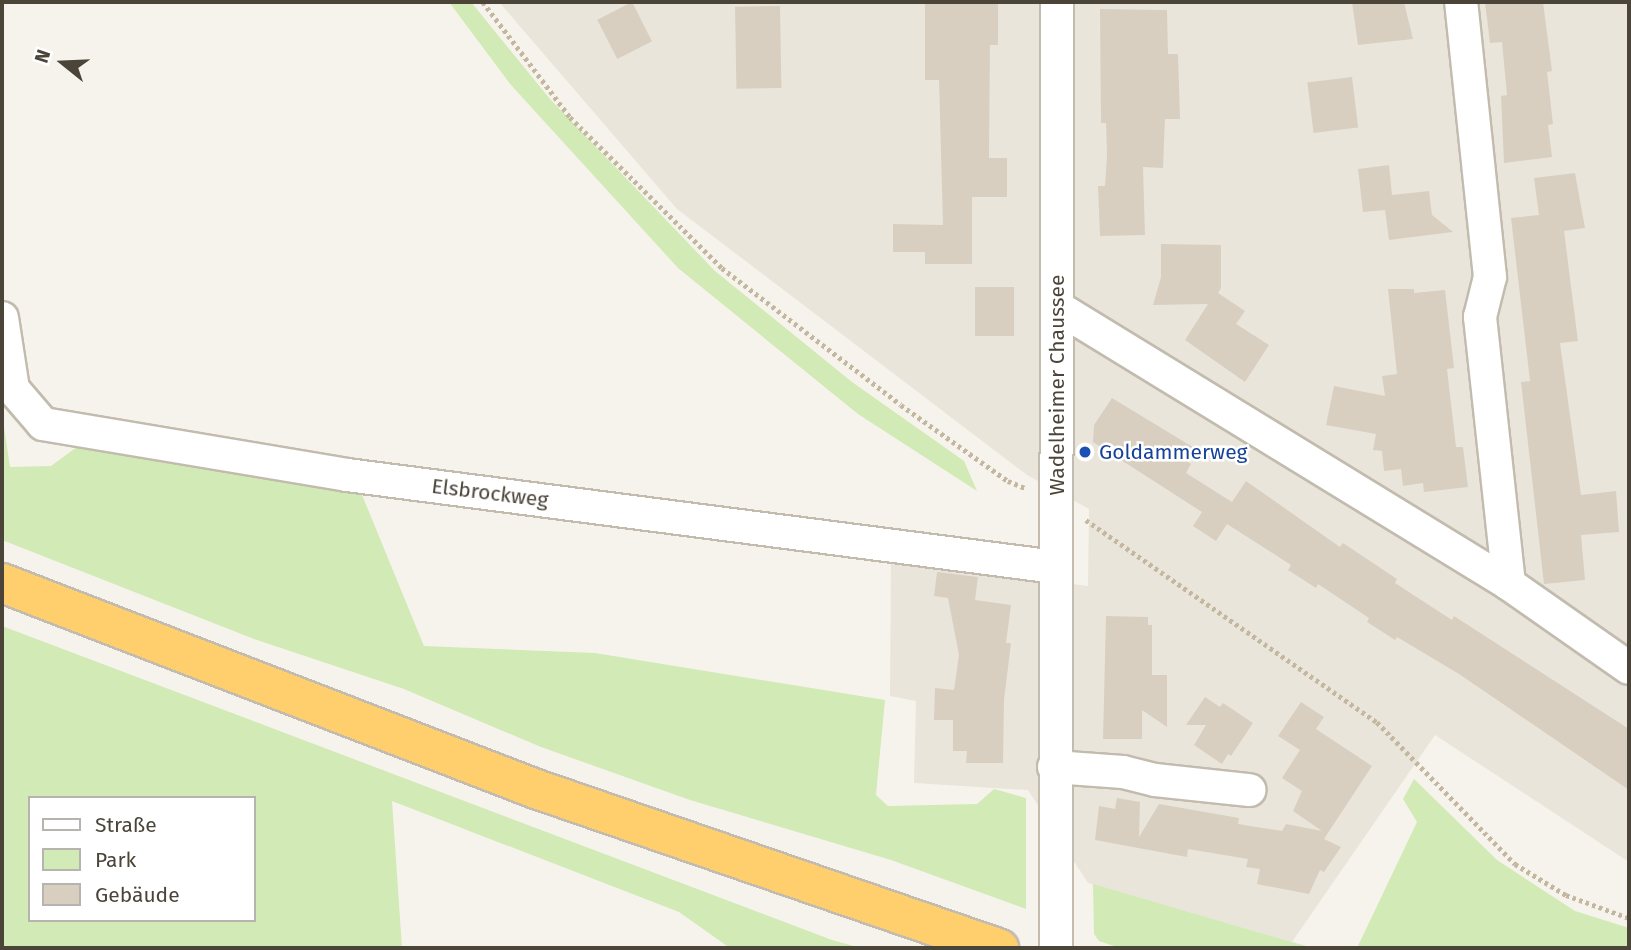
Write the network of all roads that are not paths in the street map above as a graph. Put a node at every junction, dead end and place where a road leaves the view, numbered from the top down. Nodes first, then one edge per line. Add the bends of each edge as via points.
1 (1056, 2) edge
2 (1461, 2) edge
3 (1057, 307) junction
4 (2, 318) edge
5 (1055, 567) junction
6 (2, 583) edge
7 (1509, 584) junction
8 (1629, 668) edge
9 (1054, 767) junction
10 (1249, 790) dead end
11 (999, 948) edge
12 (1056, 948) edge

1 - 3 street, Wadelheimer Chaussee
2 - 7 street via 1490,277 1480,317
3 - 5 street, Wadelheimer Chaussee
3 - 7 street
4 - 5 street, Elsbrockweg via 13,389 43,424 347,475
5 - 9 street, Wadelheimer Chaussee
6 - 11 highway via 536,789
7 - 8 street
9 - 10 street
9 - 12 street, Wadelheimer Chaussee

